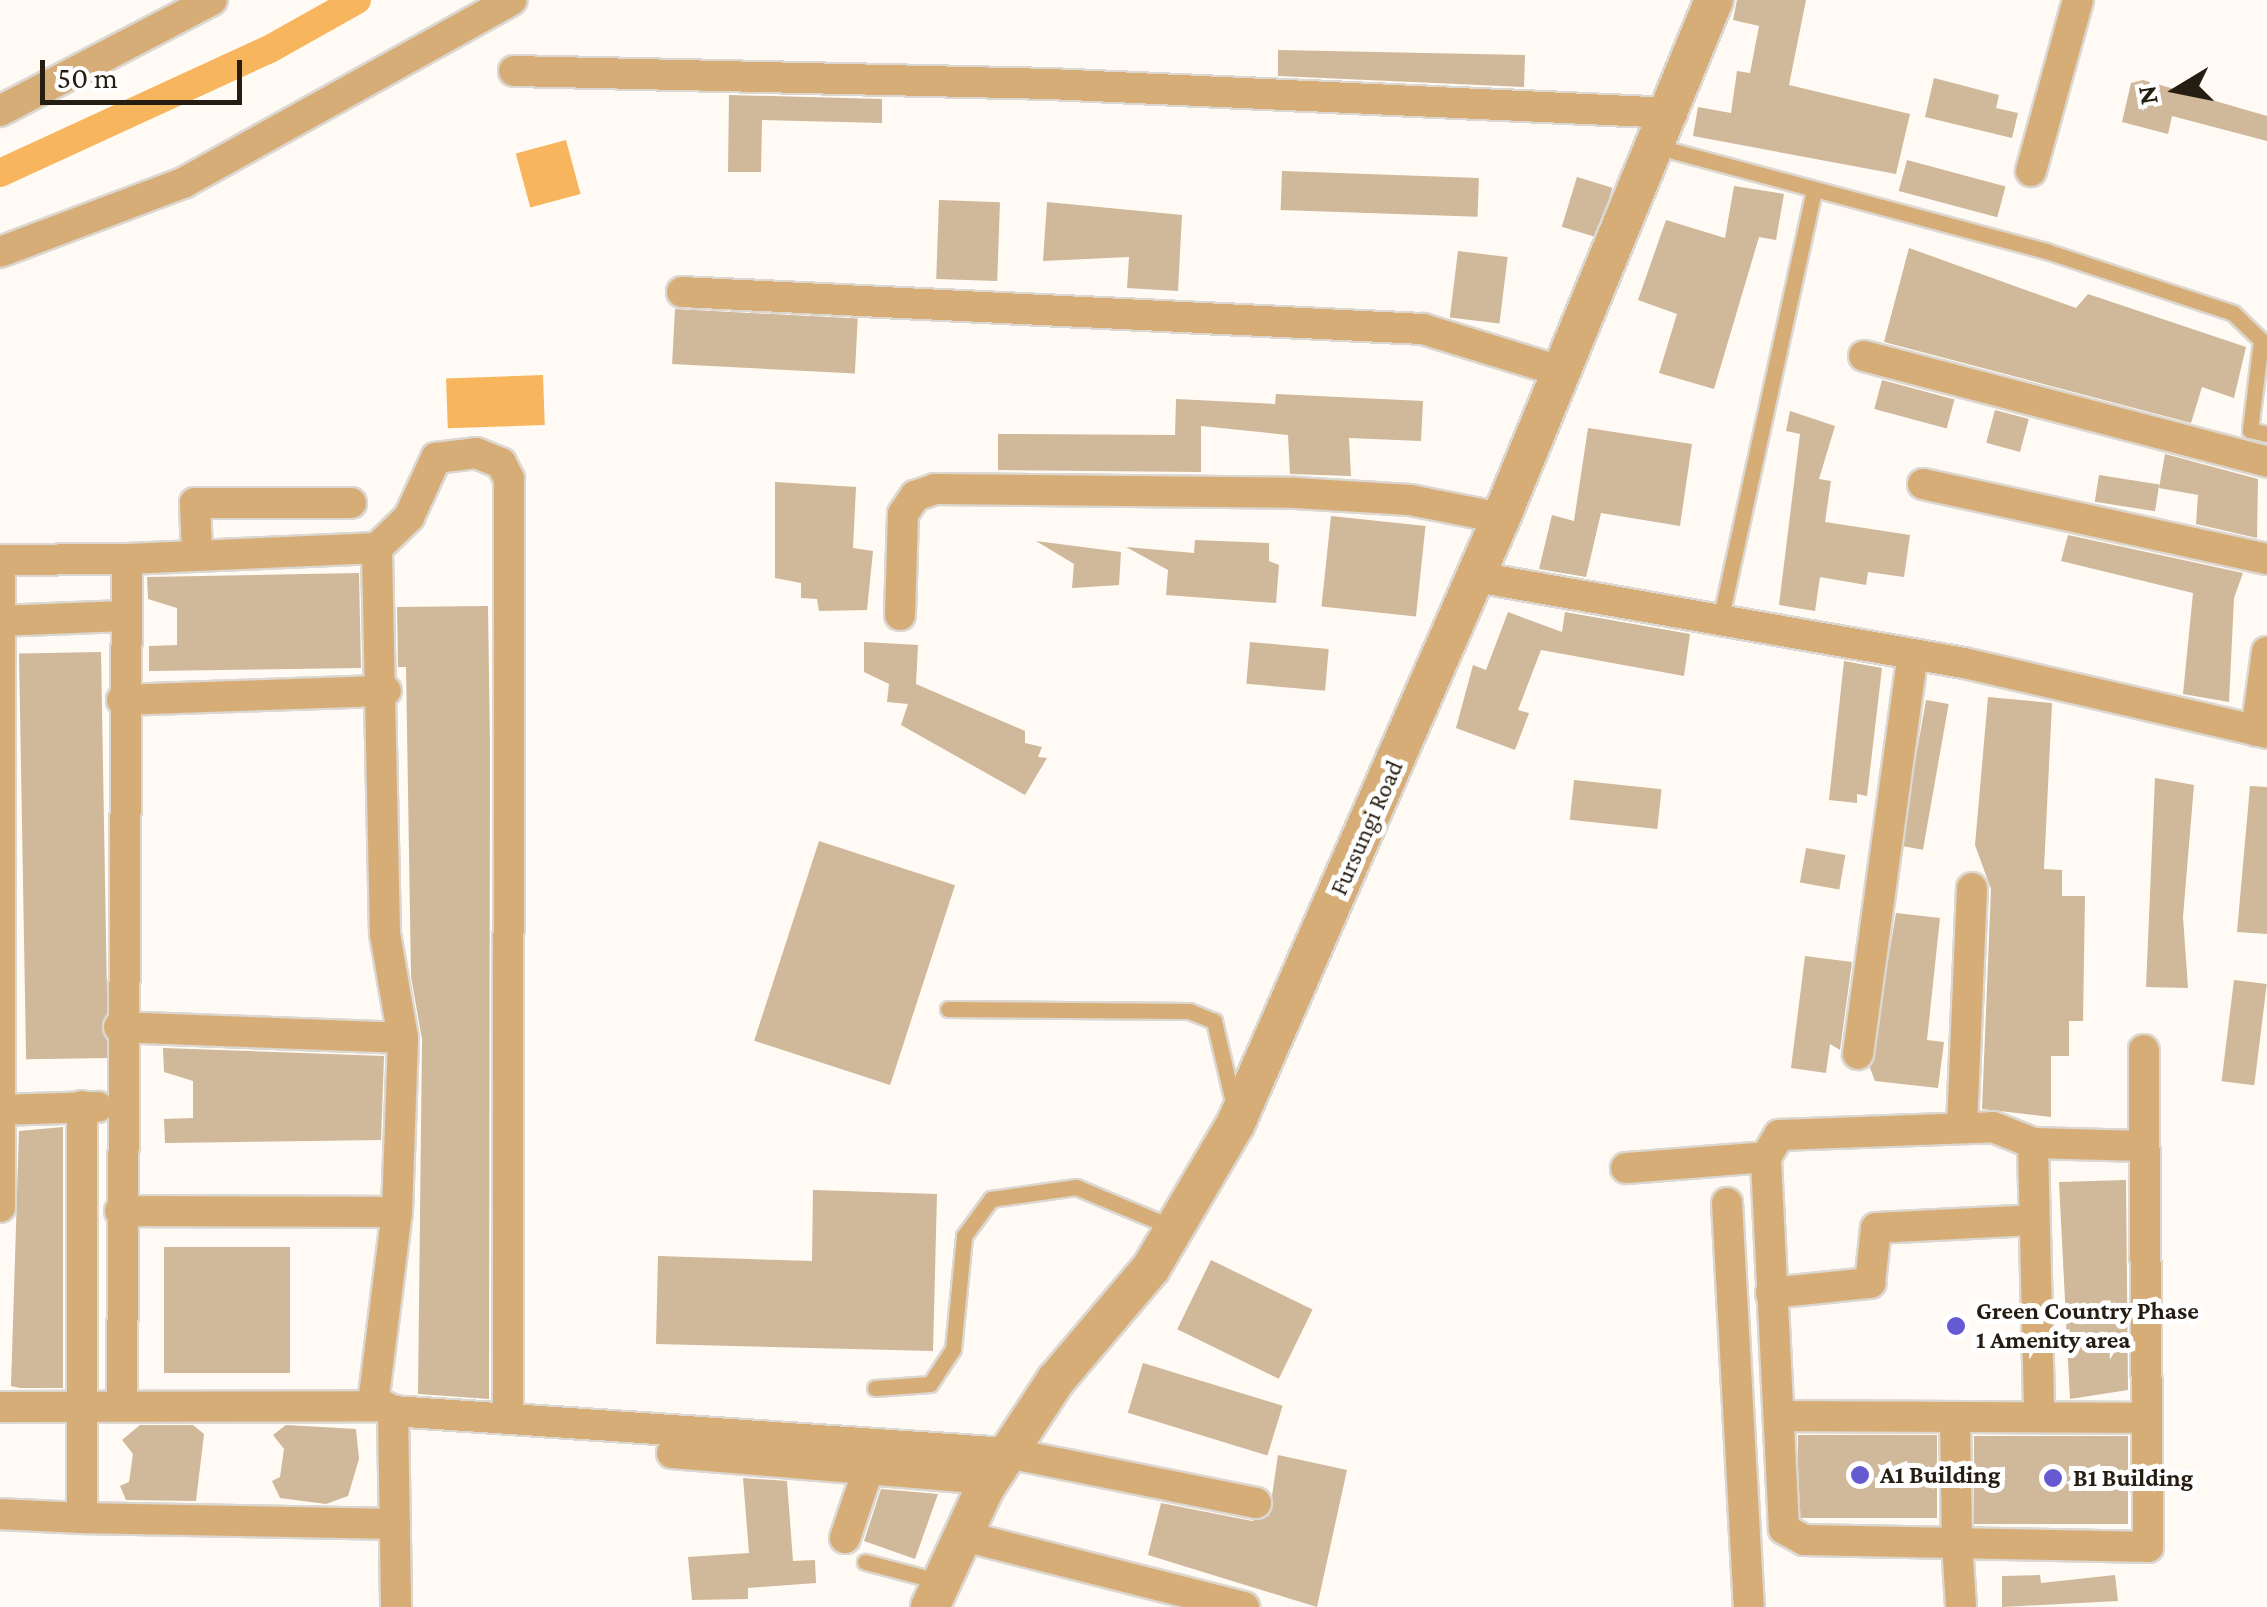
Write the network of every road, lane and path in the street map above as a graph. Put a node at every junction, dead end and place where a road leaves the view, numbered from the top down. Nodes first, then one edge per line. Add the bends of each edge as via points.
1 (212, 0) edge
2 (512, 0) edge
3 (1714, 0) edge
4 (2078, 0) edge
5 (514, 71) dead end
6 (0, 111) edge
7 (1665, 130) junction
8 (2031, 171) dead end
9 (1814, 189) junction
10 (0, 252) edge
11 (682, 292) dead end
12 (1864, 356) dead end
13 (1562, 372) junction
14 (2267, 434) edge
15 (2267, 462) edge
16 (1923, 484) dead end
17 (351, 503) dead end
18 (1501, 518) junction
19 (378, 548) junction
20 (197, 552) junction
21 (128, 559) junction
22 (2267, 559) edge
23 (0, 562) edge
24 (1476, 576) junction
25 (122, 616) junction
26 (900, 616) dead end
27 (1, 621) edge
28 (1720, 621) junction
29 (1913, 654) junction
30 (2266, 668) edge
31 (386, 691) junction
32 (122, 700) junction
33 (2262, 732) edge
34 (1972, 888) dead end
35 (1, 989) edge
36 (948, 1009) dead end
37 (119, 1028) junction
38 (403, 1038) junction
39 (2144, 1050) dead end
40 (1858, 1054) dead end
41 (82, 1106) junction
42 (120, 1107) junction
43 (1, 1110) edge
44 (1236, 1123) junction
45 (1962, 1127) junction
46 (2032, 1143) junction
47 (2144, 1146) junction
48 (1766, 1157) junction
49 (1626, 1168) dead end
50 (1727, 1203) dead end
51 (0, 1206) edge
52 (120, 1211) junction
53 (397, 1212) junction
54 (2032, 1220) junction
55 (1174, 1228) junction
56 (1771, 1294) junction
57 (875, 1388) dead end
58 (82, 1406) junction
59 (122, 1406) junction
60 (0, 1407) edge
61 (383, 1408) junction
62 (1783, 1416) junction
63 (1955, 1417) junction
64 (2040, 1417) junction
65 (508, 1418) junction
66 (2146, 1418) junction
67 (672, 1453) dead end
68 (870, 1464) junction
69 (1000, 1466) junction
70 (1256, 1503) dead end
71 (0, 1514) edge
72 (82, 1518) junction
73 (395, 1524) junction
74 (963, 1536) junction
75 (844, 1538) dead end
76 (1958, 1543) junction
77 (865, 1562) dead end
78 (936, 1594) edge
79 (396, 1607) edge
80 (1244, 1607) edge
81 (1750, 1607) edge
82 (1961, 1607) edge

1 - 6 street
2 - 10 street via 183,183
3 - 7 street, Fursungi Road
4 - 8 street
5 - 7 street via 1050,84
7 - 9 lane
7 - 13 street, Fursungi Road
9 - 14 lane via 2046,251 2232,313 2261,340 2250,430
9 - 28 lane
11 - 13 street via 1423,329
12 - 15 street
13 - 18 street, Fursungi Road
16 - 22 street
17 - 20 street via 195,503
18 - 24 street, Fursungi Road
18 - 26 street via 1410,500 1296,493 935,489 916,496 904,514
19 - 20 street
19 - 31 street
19 - 65 street via 410,517 436,458 476,453 501,463 508,479
20 - 21 street
21 - 23 street
21 - 25 street
23 - 27 street
24 - 28 street
24 - 44 street, Fursungi Road
25 - 27 street
25 - 32 street
27 - 35 street
28 - 29 street
29 - 33 street
29 - 40 street
30 - 33 street
31 - 32 street
31 - 38 street via 385,934
32 - 37 street
34 - 45 street
35 - 43 street
36 - 44 lane via 1151,1010 1214,1021 1227,1050
37 - 38 street
37 - 42 street
38 - 53 street
39 - 47 street
41 - 42 street
41 - 43 street
41 - 58 street
42 - 52 street
43 - 51 street
44 - 55 street, Fursungi Road
45 - 46 street via 2008,1128
45 - 48 street via 1786,1133
46 - 47 street
46 - 54 street
47 - 66 street
48 - 49 street
48 - 56 street
50 - 81 street
52 - 53 street
52 - 59 street
53 - 61 street
54 - 56 street via 1876,1228 1870,1284
54 - 64 street
55 - 57 lane via 1076,1187 992,1199 964,1236 952,1349 930,1384
55 - 69 street, Fursungi Road
56 - 62 street
58 - 59 street
58 - 60 street
58 - 72 street
59 - 61 street
61 - 65 street
61 - 73 street
62 - 63 street
62 - 76 street via 1788,1535
63 - 64 street
63 - 76 street
64 - 66 street
65 - 69 street
66 - 76 street via 2148,1547
67 - 68 street
68 - 69 street
68 - 75 street
69 - 70 street
69 - 74 street, Fursungi Road
71 - 72 street
72 - 73 street
73 - 79 street
74 - 78 street, Fursungi Road
74 - 80 street
76 - 82 street
77 - 78 lane

